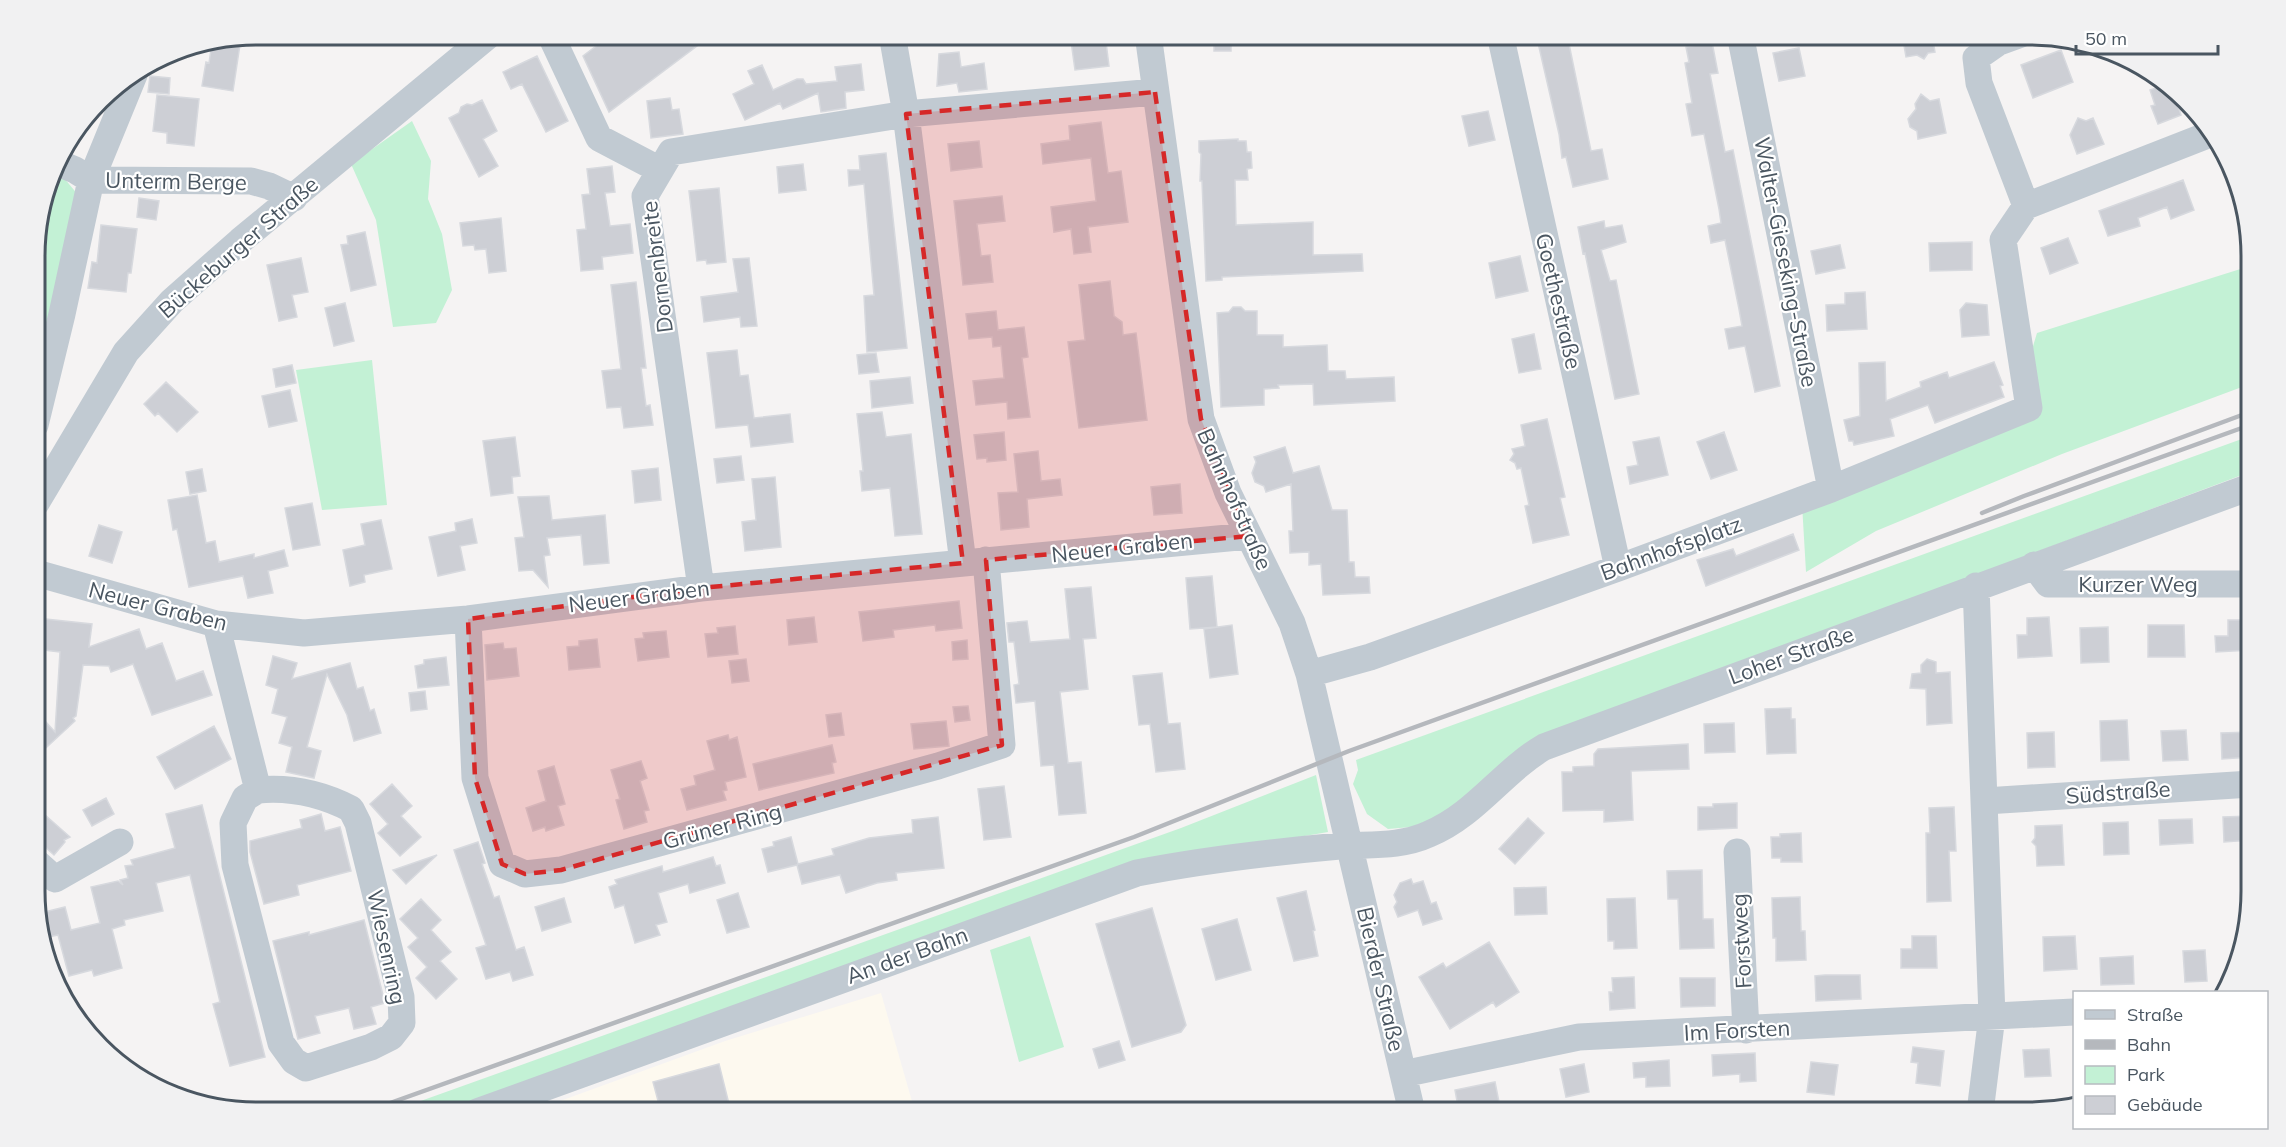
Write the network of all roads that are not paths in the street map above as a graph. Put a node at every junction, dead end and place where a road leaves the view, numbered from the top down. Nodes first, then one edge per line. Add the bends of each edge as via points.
1 (477, 45) edge
2 (555, 45) edge
3 (894, 45) edge
4 (1149, 45) edge
5 (1502, 45) edge
6 (1742, 45) edge
7 (1995, 45) edge
8 (1155, 92) junction
9 (123, 93) edge
10 (906, 114) junction
11 (2203, 137) edge
12 (660, 170) junction
13 (74, 171) edge
14 (294, 198) junction
15 (2026, 206) junction
16 (45, 384) edge
17 (45, 488) edge
18 (1831, 489) junction
19 (2241, 490) edge
20 (1249, 536) junction
21 (975, 561) junction
22 (2034, 565) junction
23 (1618, 568) junction
24 (45, 576) edge
25 (2241, 584) edge
26 (1976, 586) junction
27 (701, 588) junction
28 (468, 619) junction
29 (216, 624) junction
30 (1309, 674) junction
31 (2241, 785) edge
32 (258, 790) junction
33 (1985, 801) junction
34 (120, 842) dead end
35 (1349, 846) junction
36 (1737, 852) dead end
37 (45, 870) edge
38 (2073, 1012) edge
39 (1992, 1016) junction
40 (1746, 1030) junction
41 (1403, 1074) junction
42 (505, 1102) edge
43 (1410, 1102) edge
44 (1981, 1102) edge

1 - 14 street, Bückeburger Straße
2 - 12 street via 599,138
3 - 10 street
4 - 8 street, Bahnhofstraße
5 - 23 street, Goethestraße
6 - 18 street, Walter-Gieseking-Straße
7 - 15 street via 1976,58 1979,83
8 - 10 street, Dornenbreite
8 - 20 street, Bahnhofstraße via 1200,420
9 - 13 street, Unterm Berge
10 - 12 street, Dornenbreite via 671,152
10 - 21 street
11 - 15 street
12 - 27 street, Dornenbreite via 645,196
13 - 14 street, Unterm Berge via 251,181
13 - 16 street, Unterm Berge via 62,314
14 - 17 street, Bückeburger Straße via 172,301 126,352
15 - 18 street, Bahnhofsplatz via 2003,240 2029,408
18 - 23 street, Bahnhofsplatz
19 - 22 street, Loher Straße
20 - 21 street, Neuer Graben
20 - 30 street, Bahnhofstraße via 1292,623
21 - 27 street, Neuer Graben
21 - 28 street, Grüner Ring via 1002,745 561,870 525,874 502,864 475,778
22 - 25 street, Kurzer Weg via 2048,584
22 - 26 street, Loher Straße
23 - 30 street, Bahnhofsplatz via 1370,657
24 - 29 street, Neuer Graben
26 - 33 street
26 - 35 street, Loher Straße via 1544,747 1524,759 1456,821 1428,835 1399,843
27 - 28 street, Neuer Graben
28 - 29 street, Neuer Graben via 304,633
29 - 32 street
30 - 35 street, Bahnhofstraße
31 - 33 street, Südstraße
32 - 32 street, Wiesenring via 245,798 233,823 235,865 281,1043 294,1061 306,1068 391,1037 402,1023 401,997 364,845 351,809 313,794 276,788
33 - 39 street
34 - 37 street via 55,879
35 - 41 street, Bierder Straße
35 - 42 street, An der Bahn via 1137,873
36 - 40 street, Forstweg
38 - 39 street, Im Forsten
39 - 40 street, Im Forsten
39 - 44 street
40 - 41 street, Im Forsten via 1579,1037
41 - 43 street, Bierder Straße

